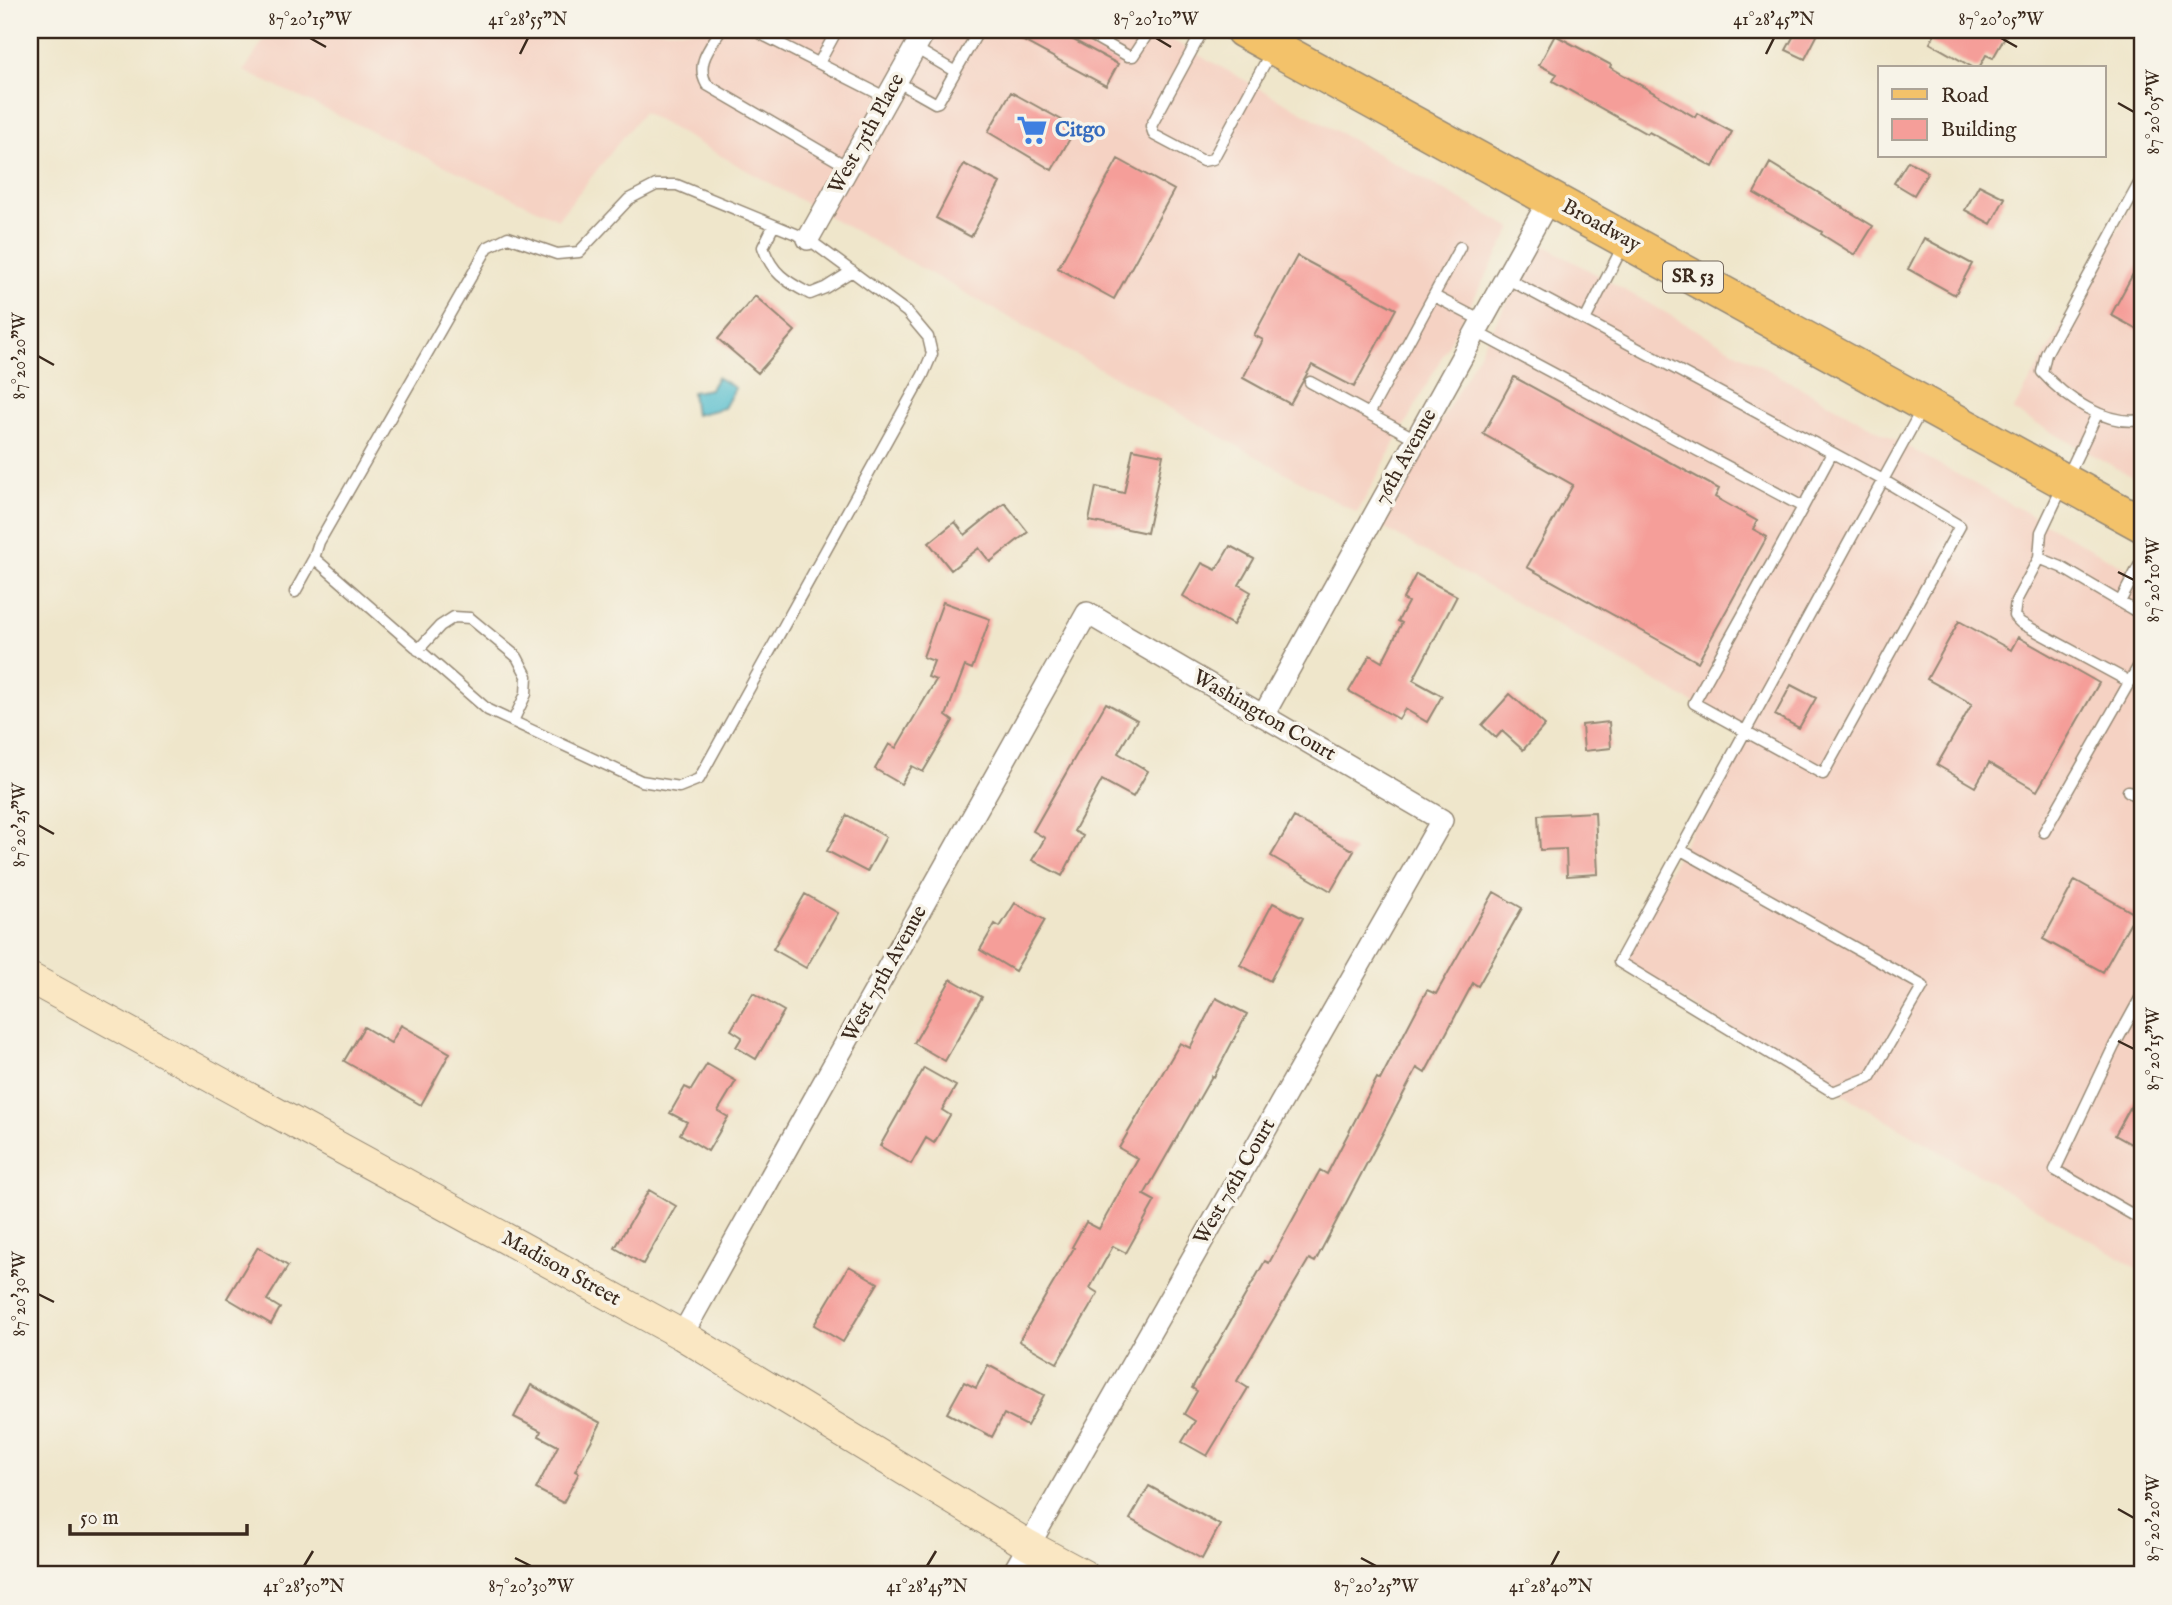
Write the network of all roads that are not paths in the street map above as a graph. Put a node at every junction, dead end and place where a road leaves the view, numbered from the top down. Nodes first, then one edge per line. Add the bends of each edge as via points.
1 (720, 30) edge
2 (753, 30) edge
3 (837, 30) edge
4 (979, 30) edge
5 (1082, 30) edge
6 (1150, 30) edge
7 (1203, 30) edge
8 (1243, 30) edge
9 (920, 39) edge
10 (1274, 47) junction
11 (819, 63) junction
12 (954, 71) junction
13 (892, 90) junction
14 (848, 167) junction
15 (2142, 178) edge
16 (1550, 198) junction
17 (2138, 199) edge
18 (774, 225) junction
19 (808, 239) junction
20 (1626, 240) junction
21 (1460, 247) dead end
22 (852, 271) junction
23 (1506, 278) junction
24 (1434, 296) junction
25 (1585, 320) junction
26 (1479, 326) junction
27 (1310, 382) dead end
28 (1924, 405) junction
29 (1369, 414) junction
30 (2097, 414) junction
31 (2142, 420) edge
32 (1416, 439) junction
33 (1832, 453) junction
34 (1883, 480) junction
35 (2065, 482) junction
36 (1803, 507) junction
37 (2142, 524) edge
38 (314, 558) junction
39 (2039, 558) junction
40 (2142, 560) edge
41 (295, 592) dead end
42 (2120, 602) junction
43 (1087, 612) joint
44 (2142, 615) edge
45 (418, 650) junction
46 (2142, 660) edge
47 (2130, 682) junction
48 (1263, 716) junction
49 (513, 721) junction
50 (1745, 732) junction
51 (2128, 791) dead end
52 (2142, 800) edge
53 (1442, 820) joint
54 (2044, 832) dead end
55 (1681, 850) junction
56 (30, 978) edge
57 (2142, 995) edge
58 (2142, 1220) edge
59 (682, 1335) junction
60 (1028, 1545) junction
61 (1012, 1575) edge
62 (1084, 1575) edge

1 - 14 lane via 704,59 701,75 707,85
2 - 11 lane
3 - 11 lane
4 - 12 lane
5 - 6 lane via 1133,56
7 - 10 lane via 1151,126 1154,135 1203,161 1213,159
8 - 10 main road, Broadway / SR 53
9 - 12 lane
9 - 13 street, West 75th Place
10 - 16 main road, Broadway / SR 53
11 - 13 lane
12 - 13 lane via 935,103
13 - 14 street, West 75th Place
14 - 19 street, West 75th Place
15 - 17 lane
16 - 20 main road, Broadway / SR 53
16 - 23 street, 76th Avenue
17 - 30 lane via 2046,354 2042,372
18 - 19 lane
18 - 22 lane via 763,247 769,266 790,284 810,293
18 - 38 lane via 677,186 656,185 629,199 579,252 557,254 509,237 488,247
19 - 22 lane
20 - 25 lane
20 - 28 main road, Broadway / SR 53
21 - 24 lane
22 - 49 lane via 907,312 928,337 932,354 699,779 679,787 641,781
23 - 25 lane
23 - 26 street, 76th Avenue
24 - 26 lane
24 - 29 lane
25 - 33 lane
26 - 32 street, 76th Avenue
26 - 36 lane
27 - 29 lane
28 - 34 lane
28 - 35 main road, Broadway / SR 53
29 - 32 lane
30 - 31 lane via 2127,422
30 - 35 lane
32 - 48 street, 76th Avenue
33 - 34 lane
33 - 36 lane
34 - 50 lane
34 - 50 lane via 1960,526 1823,774
35 - 37 main road, Broadway / SR 53
35 - 39 lane via 2041,532
36 - 50 lane via 1694,703
38 - 41 lane
38 - 45 lane
39 - 42 lane
39 - 47 lane via 2016,601 2014,616
40 - 42 lane
42 - 44 lane
43 - 48 street, Washington Court
43 - 59 street, West 75th Avenue
45 - 49 lane via 488,710
45 - 49 lane via 447,621 470,618 517,657 527,676 526,694
46 - 47 lane
47 - 54 lane
48 - 53 street, Washington Court
50 - 55 lane
51 - 52 lane
53 - 60 street, West 76th Court
55 - 55 lane via 1619,962 1833,1092 1870,1076 1923,986
56 - 59 street, Madison Street
57 - 58 lane via 2055,1170
59 - 60 street, Madison Street
60 - 61 street, West 76th Court
60 - 62 street, Madison Street

